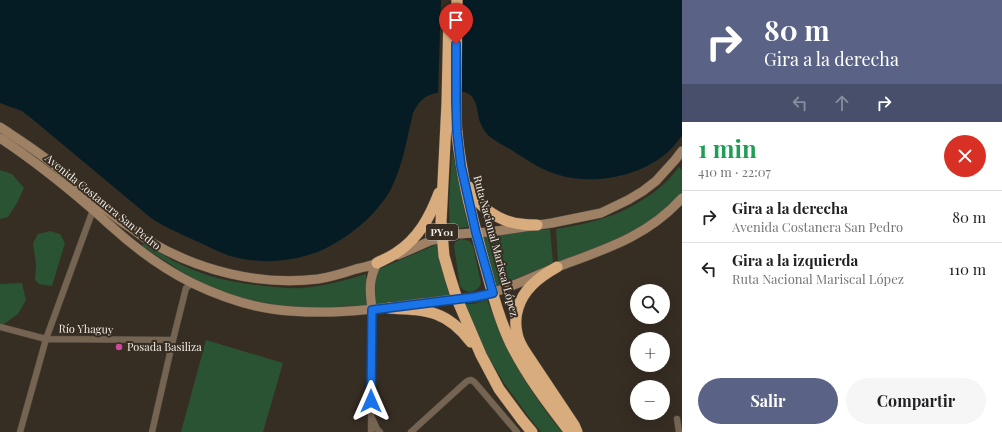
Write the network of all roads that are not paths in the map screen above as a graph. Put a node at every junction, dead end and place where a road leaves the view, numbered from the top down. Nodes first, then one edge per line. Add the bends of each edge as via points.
1 (450, 0) edge
2 (457, 0) edge
3 (451, 103) junction
4 (0, 127) edge
5 (0, 138) edge
6 (682, 152) edge
7 (461, 166) junction
8 (443, 182) junction
9 (682, 198) edge
10 (93, 210) junction
11 (538, 225) junction
12 (476, 233) junction
13 (442, 238) junction
14 (377, 263) junction
15 (556, 267) junction
16 (192, 283) junction
17 (493, 293) junction
18 (457, 299) junction
19 (389, 308) junction
20 (372, 310) junction
21 (0, 327) edge
22 (46, 339) junction
23 (173, 340) junction
24 (481, 355) junction
25 (371, 416) junction
26 (677, 420) dead end
27 (20, 432) edge
28 (152, 432) edge
29 (371, 432) edge
30 (380, 432) edge
31 (411, 432) edge
32 (517, 432) edge
33 (532, 432) edge
34 (570, 432) edge
35 (577, 432) edge
36 (679, 432) edge

1 - 3 highway, Ruta Nacional Mariscal López / PY01
2 - 3 highway, Ruta Nacional Mariscal López / PY01
3 - 7 highway, Ruta Nacional Mariscal López / PY01
3 - 8 highway, Ruta Nacional Mariscal López / PY01
4 - 14 main road, Avenida Costanera San Pedro via 45,158 91,197 150,241 169,252 220,272 283,281 308,280 335,276
5 - 10 main road, Avenida Costanera San Pedro via 37,164
6 - 11 main road, Avenida Costanera San Pedro via 656,181 628,200 601,213
7 - 11 highway via 478,202 488,210 508,221
7 - 12 highway, Ruta Nacional Mariscal López / PY01
8 - 13 highway, Ruta Nacional Mariscal López / PY01
8 - 14 highway via 429,217 415,238 396,254
9 - 15 main road, Avenida Costanera San Pedro via 655,222 627,240
10 - 16 main road, Avenida Costanera San Pedro via 152,259
10 - 22 street
11 - 12 main road, Avenida Costanera San Pedro
12 - 13 main road, Avenida Costanera San Pedro
12 - 17 highway, Ruta Nacional Mariscal López / PY01
13 - 14 main road, Avenida Costanera San Pedro
13 - 18 highway, Ruta Nacional Mariscal López / PY01 via 444,256
14 - 20 main road via 370,287
15 - 17 main road, Avenida Costanera San Pedro
15 - 35 highway via 523,295 516,312 517,334 520,344
16 - 20 main road, Avenida Costanera San Pedro via 232,300 272,309 314,312
16 - 23 street via 186,288
17 - 18 main road, Avenida Costanera San Pedro
17 - 34 highway, Ruta Nacional Mariscal López / PY01 via 511,343 527,373
18 - 19 main road, Avenida Costanera San Pedro
18 - 24 highway, Ruta Nacional Mariscal López / PY01
19 - 20 main road, Avenida Costanera San Pedro
19 - 24 highway via 420,310 444,318 462,330
20 - 25 street
21 - 22 street, Río Yhaguy
22 - 23 street, Río Yhaguy
22 - 27 street
23 - 28 street
24 - 33 highway, Ruta Nacional Mariscal López / PY01 via 499,389
25 - 29 street
25 - 30 street
26 - 36 street
31 - 32 street via 468,380 474,381

